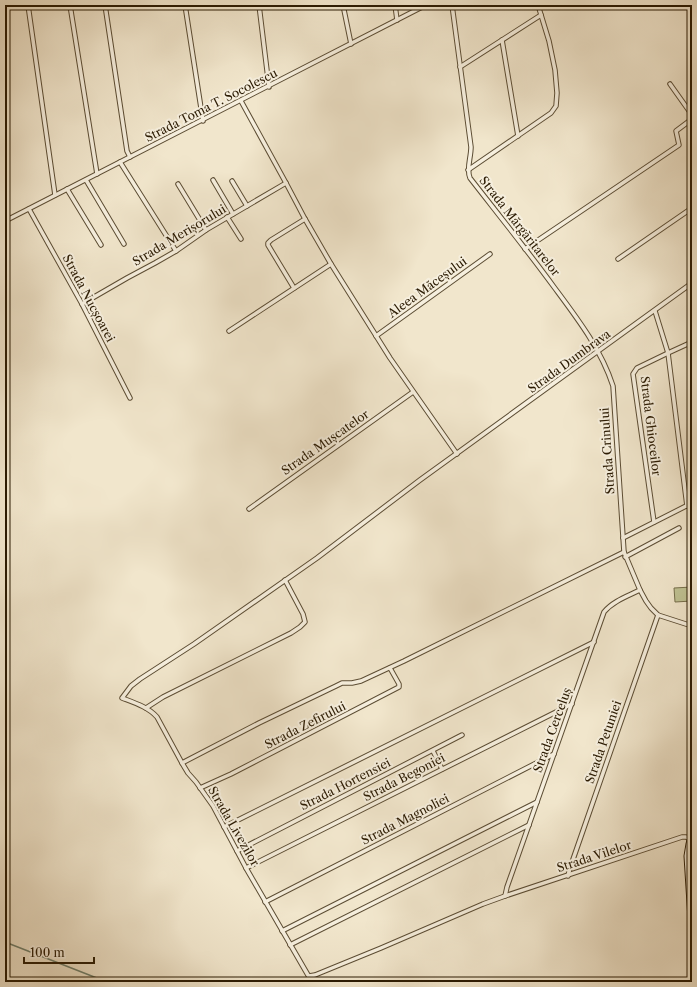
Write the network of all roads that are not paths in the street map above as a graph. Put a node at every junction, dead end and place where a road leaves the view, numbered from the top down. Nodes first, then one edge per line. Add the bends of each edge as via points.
1 (28, 5) edge
2 (70, 5) edge
3 (105, 5) edge
4 (185, 5) edge
5 (258, 5) edge
6 (343, 5) edge
7 (394, 5) edge
8 (426, 5) edge
9 (452, 5) edge
10 (538, 5) edge
11 (541, 15) junction
12 (397, 20) junction
13 (502, 40) junction
14 (351, 44) junction
15 (460, 67) junction
16 (670, 84) dead end
17 (269, 87) junction
18 (241, 101) junction
19 (692, 116) edge
20 (692, 119) edge
21 (203, 121) junction
22 (518, 136) junction
23 (130, 157) junction
24 (120, 162) junction
25 (468, 170) junction
26 (97, 174) junction
27 (86, 180) junction
28 (212, 180) dead end
29 (232, 181) dead end
30 (286, 183) junction
31 (178, 184) dead end
32 (67, 189) junction
33 (55, 195) junction
34 (246, 206) junction
35 (692, 208) edge
36 (29, 209) junction
37 (233, 214) junction
38 (227, 217) junction
39 (305, 219) junction
40 (5, 221) edge
41 (206, 230) junction
42 (241, 239) dead end
43 (124, 244) dead end
44 (101, 245) dead end
45 (525, 249) junction
46 (176, 251) junction
47 (490, 254) dead end
48 (618, 259) dead end
49 (331, 264) junction
50 (692, 283) edge
51 (294, 288) junction
52 (82, 304) junction
53 (655, 311) junction
54 (229, 331) dead end
55 (376, 336) junction
56 (692, 342) edge
57 (598, 352) junction
58 (668, 352) junction
59 (413, 392) junction
60 (130, 398) dead end
61 (457, 454) junction
62 (692, 503) edge
63 (687, 506) junction
64 (249, 509) dead end
65 (654, 522) junction
66 (679, 528) dead end
67 (623, 538) junction
68 (624, 552) junction
69 (625, 557) junction
70 (285, 580) junction
71 (640, 590) junction
72 (658, 615) junction
73 (692, 626) edge
74 (594, 642) junction
75 (390, 668) junction
76 (122, 698) joint
77 (572, 704) junction
78 (146, 708) junction
79 (462, 735) dead end
80 (433, 751) junction
81 (554, 754) junction
82 (182, 763) junction
83 (442, 768) junction
84 (200, 788) junction
85 (537, 802) junction
86 (529, 825) junction
87 (224, 827) junction
88 (692, 832) edge
89 (691, 839) edge
90 (236, 851) junction
91 (246, 868) junction
92 (568, 876) junction
93 (505, 896) junction
94 (265, 902) junction
95 (282, 930) junction
96 (692, 935) edge
97 (290, 945) junction
98 (309, 976) junction
99 (312, 982) edge

1 - 33 street
2 - 26 street
3 - 23 street
4 - 21 street
5 - 17 street
6 - 14 street
7 - 12 street
8 - 12 street, Strada Toma T. Socolescu
9 - 15 street, Strada Mărgăritarelor
10 - 11 street
11 - 13 street
11 - 22 street via 555,70 556,106 551,113
12 - 14 street, Strada Toma T. Socolescu
13 - 15 street
13 - 22 street
14 - 17 street, Strada Toma T. Socolescu
15 - 25 street, Strada Mărgăritarelor via 471,147
16 - 19 street
17 - 18 street, Strada Toma T. Socolescu
18 - 21 street, Strada Toma T. Socolescu
18 - 30 street
20 - 45 street via 676,131 680,145
21 - 23 street, Strada Toma T. Socolescu
22 - 25 street
23 - 24 street, Strada Toma T. Socolescu
24 - 26 street, Strada Toma T. Socolescu
24 - 46 street
25 - 45 street, Strada Mărgăritarelor via 470,178
26 - 27 street, Strada Toma T. Socolescu
27 - 32 street, Strada Toma T. Socolescu
27 - 43 street
28 - 37 street
29 - 34 street
30 - 34 street, Strada Merișorului
30 - 39 street
31 - 41 street
32 - 33 street, Strada Toma T. Socolescu
32 - 44 street
33 - 36 street, Strada Toma T. Socolescu
34 - 37 street, Strada Merișorului
35 - 48 street
36 - 40 street, Strada Toma T. Socolescu
36 - 52 street, Strada Nucșoarei
37 - 38 street, Strada Merișorului
38 - 41 street, Strada Merișorului
38 - 42 street
39 - 49 street
39 - 51 street via 268,243
41 - 46 street, Strada Merișorului
45 - 57 street, Strada Mărgăritarelor via 568,306
46 - 52 street, Strada Merișorului
47 - 55 street, Aleea Măceșului
49 - 51 street
49 - 55 street
50 - 53 street, Strada Dumbrava
51 - 54 street
52 - 60 street, Strada Nucșoarei
53 - 57 street, Strada Dumbrava
53 - 58 street
55 - 59 street
56 - 58 street
57 - 61 street, Strada Dumbrava
57 - 67 street, Strada Crinului via 612,386
58 - 63 street
58 - 65 street, Strada Ghioceilor via 637,368 633,374
59 - 61 street
59 - 64 street, Strada Mușcatelor
61 - 70 street, Strada Dumbrava
62 - 63 street
63 - 65 street
65 - 67 street
66 - 69 street
67 - 68 street, Strada Crinului
68 - 69 street, Strada Crinului
68 - 75 street
69 - 71 street, Strada Crinului
70 - 76 street, Strada Dumbrava via 140,679
70 - 78 street via 303,614 303,625 163,696
71 - 72 street, Strada Crinului
71 - 74 street, Strada Cerceluș via 609,606 604,612
72 - 73 street
72 - 92 street, Strada Petuniei
74 - 77 street, Strada Cerceluș
74 - 87 street
75 - 82 street via 361,682 342,683
75 - 84 street, Strada Zefirului via 399,688
76 - 78 street, Strada Livezilor
77 - 81 street, Strada Cerceluș
77 - 83 street, Strada Begoniei
78 - 82 street, Strada Livezilor via 157,717
79 - 80 street, Strada Hortensiei
80 - 83 street
80 - 90 street, Strada Hortensiei
81 - 85 street, Strada Cerceluș
81 - 94 street, Strada Magnoliei
82 - 84 street, Strada Livezilor
83 - 91 street, Strada Begoniei
84 - 87 street, Strada Livezilor
85 - 86 street, Strada Cerceluș
85 - 95 street
86 - 93 street, Strada Cerceluș
86 - 97 street
87 - 90 street, Strada Livezilor
88 - 89 main road
89 - 92 street, Strada Vilelor via 682,837
89 - 96 main road via 687,862
90 - 91 street, Strada Livezilor
91 - 94 street, Strada Livezilor
92 - 93 street, Strada Vilelor
93 - 98 street, Strada Vilelor
94 - 95 street, Strada Livezilor
95 - 97 street, Strada Livezilor
97 - 98 street, Strada Livezilor
98 - 99 street, Strada Livezilor

